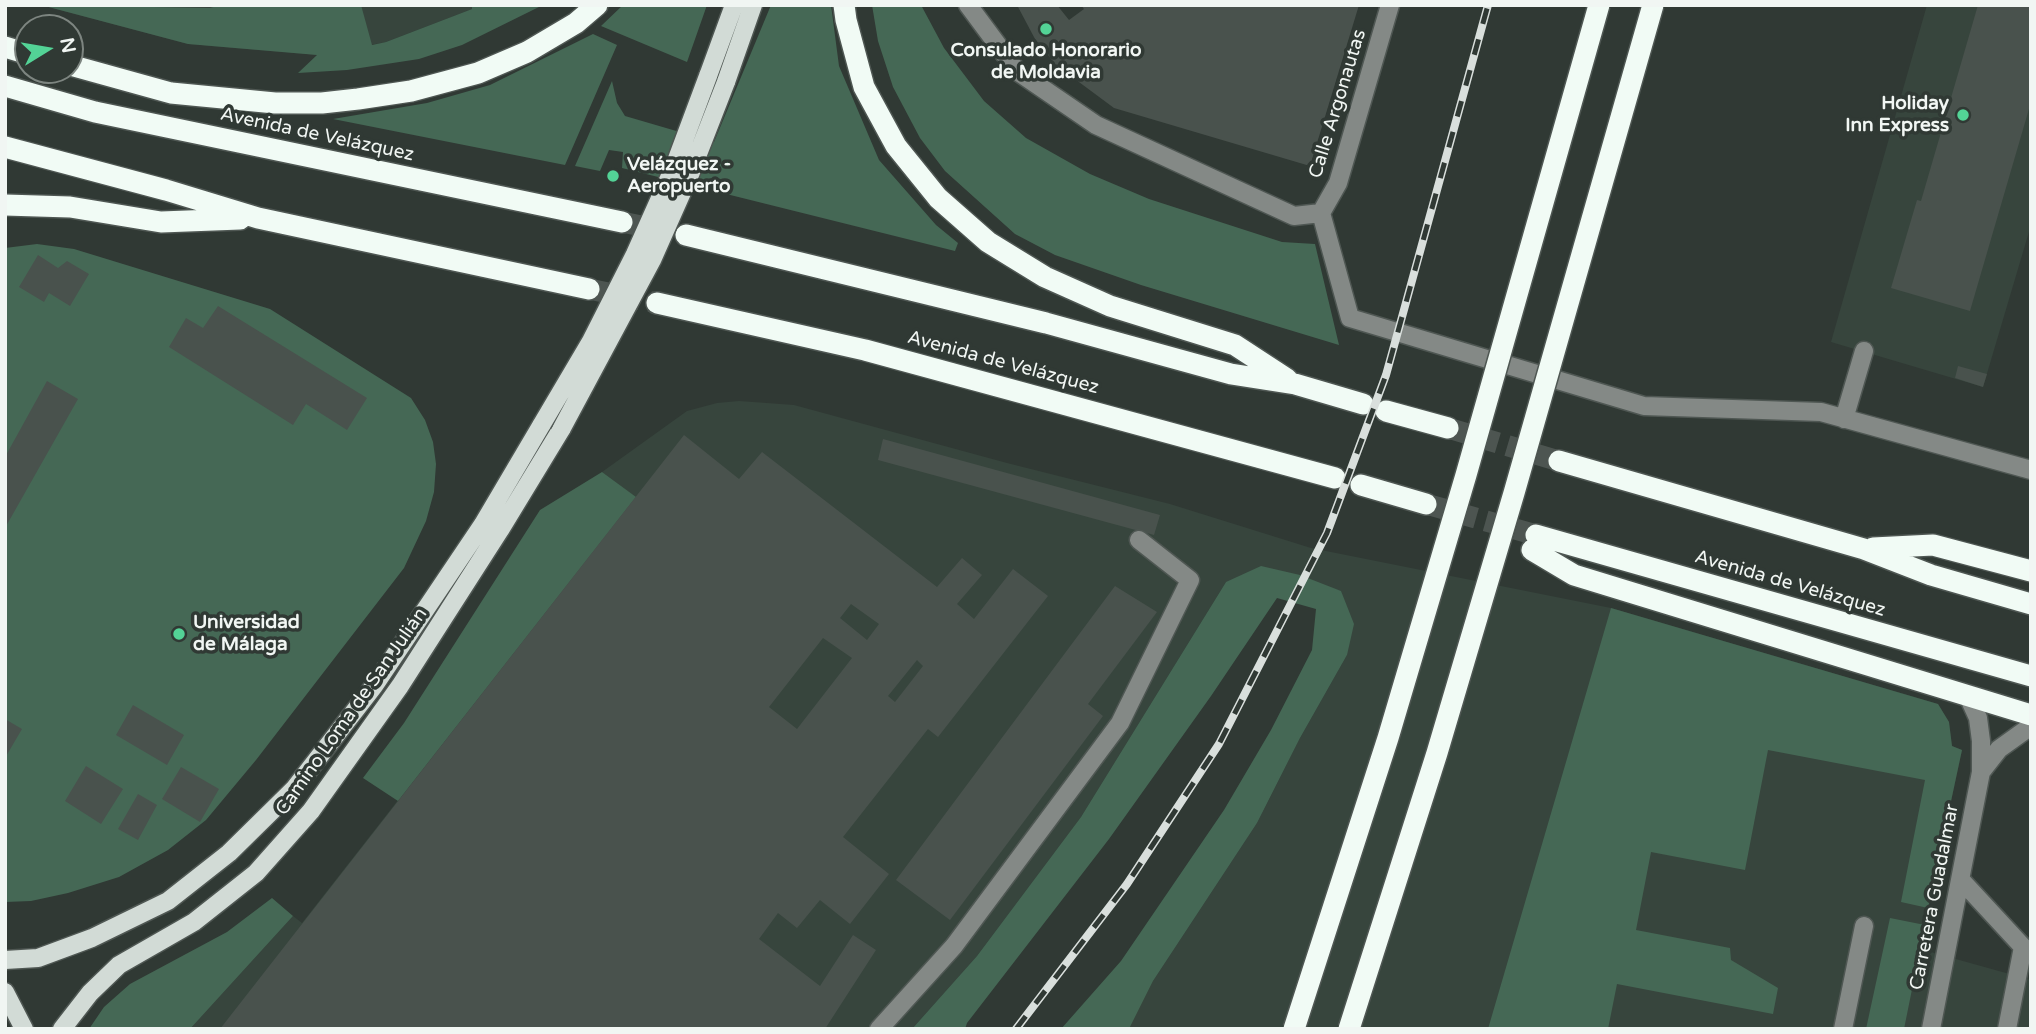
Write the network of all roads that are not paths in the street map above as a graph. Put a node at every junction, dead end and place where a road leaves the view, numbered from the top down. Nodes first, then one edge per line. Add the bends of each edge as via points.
1 (597, 5) edge
2 (734, 5) edge
3 (754, 5) edge
4 (844, 5) edge
5 (968, 5) edge
6 (1390, 5) edge
7 (1599, 5) edge
8 (1653, 5) edge
9 (84, 69) edge
10 (5, 86) edge
11 (5, 148) edge
12 (5, 205) edge
13 (1321, 213) junction
14 (257, 218) junction
15 (622, 222) tunnel mouth
16 (686, 235) tunnel mouth
17 (589, 289) tunnel mouth
18 (657, 303) tunnel mouth
19 (1864, 351) dead end
20 (1294, 384) junction
21 (1363, 404) dead end
22 (1386, 411) dead end
23 (1844, 419) junction
24 (1448, 428) tunnel mouth
25 (1559, 461) tunnel mouth
26 (2031, 470) edge
27 (1335, 478) dead end
28 (1361, 485) dead end
29 (1426, 504) tunnel mouth
30 (1139, 541) dead end
31 (1864, 549) junction
32 (2031, 571) edge
33 (2031, 604) edge
34 (2031, 676) edge
35 (1968, 696) junction
36 (2031, 715) edge
37 (2031, 726) edge
38 (1980, 772) junction
39 (1961, 880) junction
40 (1864, 926) dead end
41 (2027, 948) edge
42 (5, 960) edge
43 (5, 992) edge
44 (24, 1029) edge
45 (62, 1029) edge
46 (879, 1029) edge
47 (1293, 1029) edge
48 (1349, 1029) edge
49 (1843, 1029) edge
50 (1931, 1029) edge
51 (2007, 1029) edge

1 - 9 highway via 527,52 478,73 358,99 275,103 172,93
2 - 42 main road, Camino Loma de San Julián, bridge via 674,167 591,341 483,524 374,685 294,789 229,853 168,901 38,958
3 - 45 main road, Camino Loma de San Julián, bridge via 691,172 652,260 562,428 400,686 312,811 256,873 194,922 119,965
4 - 20 highway via 864,87 897,146 938,198 988,242 1045,277 1110,306 1235,345
5 - 13 street via 1017,71 1096,125 1294,216
6 - 13 street, Calle Argonautas via 1338,183
7 - 47 highway, bridge via 1388,738
8 - 48 highway, bridge via 1503,532
10 - 15 highway, Avenida de Velázquez via 95,112
11 - 14 highway
12 - 14 highway via 70,207 161,222
13 - 23 street via 1350,318 1644,406 1821,412
14 - 17 highway
16 - 20 highway via 1046,323 1231,374
18 - 27 highway, Avenida de Velázquez via 865,350
19 - 23 street
20 - 21 highway
22 - 24 highway
23 - 26 street
25 - 31 highway
28 - 29 highway
30 - 46 street via 1190,580 1120,723 954,946
31 - 32 highway via 1933,545
31 - 33 highway via 1931,575
34 - 35 highway, Avenida de Velázquez via 1534,542 1574,575
35 - 36 highway
35 - 38 street, Carretera Guadalmar via 1978,718
37 - 38 street via 1999,749
38 - 39 street, Carretera Guadalmar
39 - 41 street
39 - 50 street, Carretera Guadalmar
40 - 49 street
41 - 51 street
43 - 44 main road

